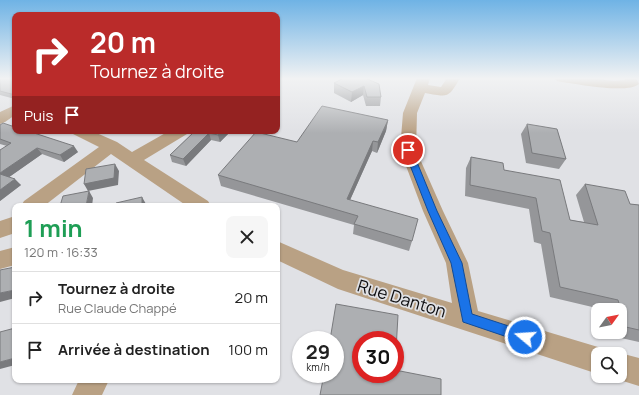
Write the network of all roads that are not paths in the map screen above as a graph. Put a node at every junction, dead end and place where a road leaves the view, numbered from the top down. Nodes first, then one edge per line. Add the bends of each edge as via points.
1 (417, 96) edge
2 (9, 109) edge
3 (0, 119) edge
4 (86, 134) edge
5 (177, 134) edge
6 (111, 146) junction
7 (132, 159) junction
8 (35, 203) edge
9 (194, 203) edge
10 (12, 225) edge
11 (0, 230) edge
12 (280, 251) edge
13 (12, 257) edge
14 (0, 260) edge
15 (467, 318) junction
16 (591, 358) edge
17 (627, 369) edge
18 (639, 372) edge
19 (93, 383) edge
20 (86, 395) edge

1 - 15 street via 410,113 408,150 457,263
2 - 3 street
4 - 6 street
5 - 7 street
6 - 7 street
6 - 8 street
7 - 9 street
10 - 11 street
12 - 15 street, Rue Danton via 338,279
13 - 14 street
15 - 16 street, Rue Danton
17 - 18 street
19 - 20 street

